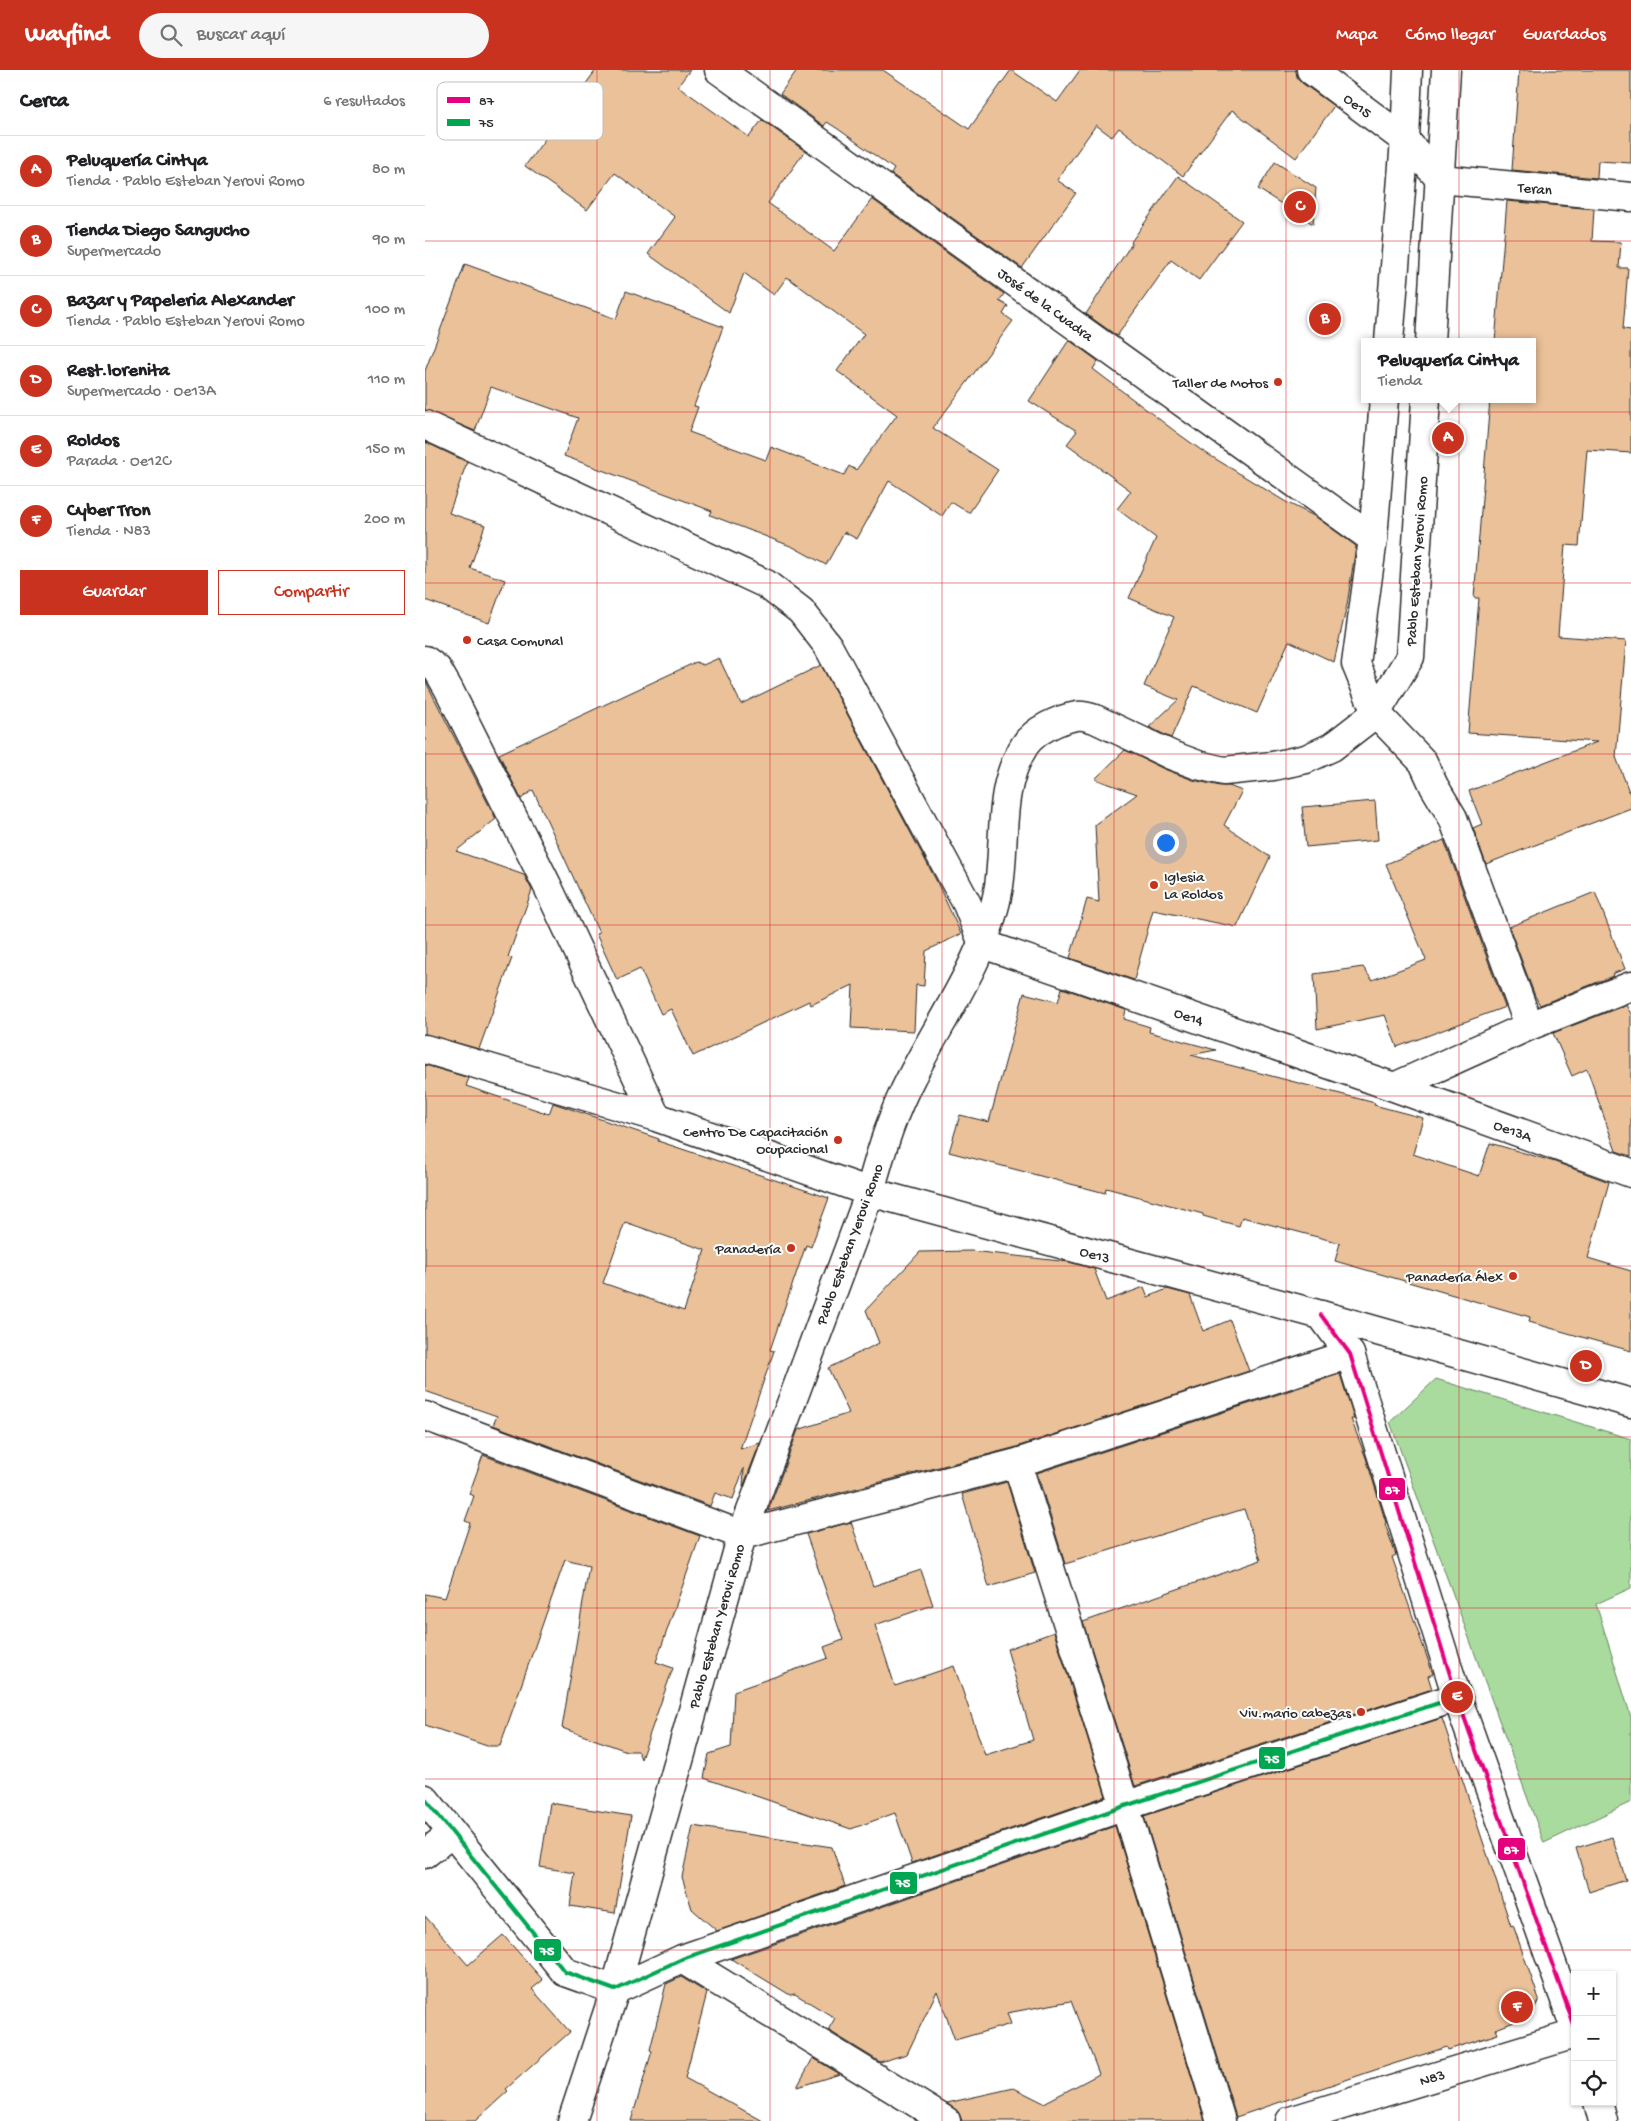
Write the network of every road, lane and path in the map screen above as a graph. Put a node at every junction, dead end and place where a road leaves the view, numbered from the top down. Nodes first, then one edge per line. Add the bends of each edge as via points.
1 (719, 70) edge
2 (1311, 70) edge
3 (1408, 70) edge
4 (1446, 70) edge
5 (1405, 140) junction
6 (1440, 179) junction
7 (1631, 197) edge
8 (1389, 338) edge
9 (1430, 338) edge
10 (1384, 403) edge
11 (1426, 403) edge
12 (425, 425) edge
13 (1373, 539) junction
14 (425, 660) edge
15 (1376, 714) junction
16 (983, 944) junction
17 (1631, 986) edge
18 (1529, 1026) junction
19 (425, 1049) edge
20 (1395, 1087) junction
21 (656, 1117) junction
22 (1631, 1173) edge
23 (870, 1192) junction
24 (1321, 1315) junction
25 (1350, 1354) junction
26 (1631, 1403) edge
27 (425, 1416) edge
28 (1017, 1463) junction
29 (741, 1536) junction
30 (1457, 1697) junction
31 (425, 1799) edge
32 (1125, 1806) junction
33 (451, 1833) junction
34 (425, 1854) edge
35 (682, 1959) junction
36 (615, 1990) junction
37 (1571, 2017) edge
38 (1571, 2035) edge
39 (1599, 2106) edge
40 (572, 2121) edge
41 (946, 2121) edge
42 (1221, 2121) edge
43 (1290, 2121) edge
44 (1603, 2121) edge

1 - 13 street, José de la Cuadra
2 - 5 street, Oe15
3 - 5 street
4 - 6 street
5 - 6 street, Oe15
5 - 8 street
6 - 7 street, Teran
6 - 9 street
10 - 13 street
11 - 15 street, Pablo Esteban Yerovi Romo via 1410,658
12 - 16 street via 766,584 801,612 828,646 967,904
13 - 15 street via 1356,664
14 - 21 street via 437,669 448,688 547,884
15 - 16 street, Pablo Esteban Yerovi Romo via 1332,747 1306,760 1240,770 1198,765 1095,719 1078,716 1056,722 1024,747 1005,795 999,886
15 - 18 street via 1423,762 1453,818
16 - 20 street, Oe14
16 - 23 street, Pablo Esteban Yerovi Romo via 910,1080 888,1131
17 - 18 street
18 - 20 street
19 - 21 street, Oe13
20 - 22 street, Oe13A
21 - 23 street, Oe13
23 - 24 street, Oe13
23 - 29 street, Pablo Esteban Yerovi Romo
24 - 25 street
24 - 26 street, Oe13
25 - 28 street
25 - 30 street
27 - 29 street
28 - 29 street
28 - 32 street
29 - 36 street, Pablo Esteban Yerovi Romo
30 - 32 street
30 - 37 street
31 - 33 street
32 - 35 street
32 - 42 street
33 - 34 street
33 - 36 street via 565,1972
35 - 36 street
35 - 41 street
36 - 40 street, Pablo Esteban Yerovi Romo
38 - 43 street, N83
39 - 44 street

